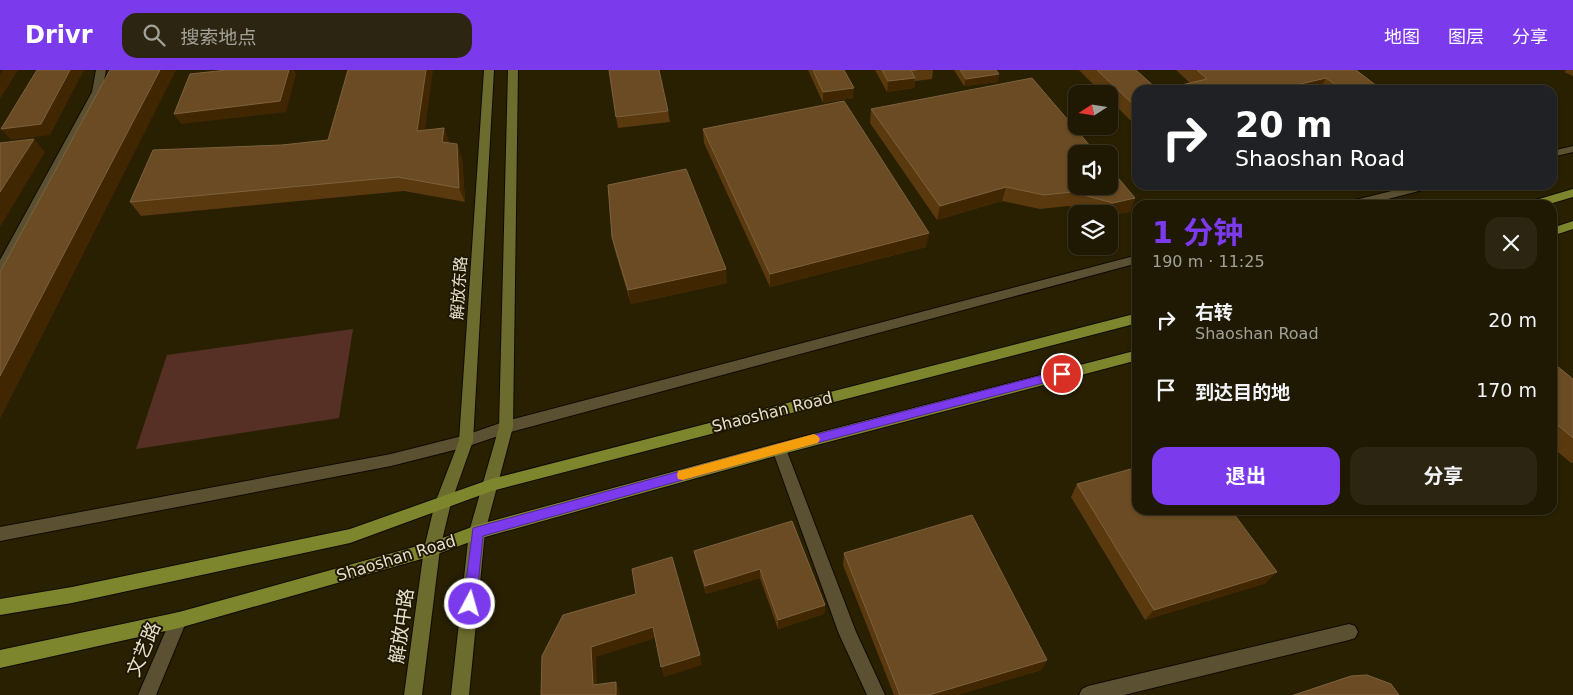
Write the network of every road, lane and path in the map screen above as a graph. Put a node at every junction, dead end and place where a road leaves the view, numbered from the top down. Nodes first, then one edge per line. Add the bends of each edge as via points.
1 (101, 70) edge
2 (489, 70) edge
3 (513, 70) edge
4 (1573, 149) edge
5 (1557, 153) edge
6 (1410, 190) edge
7 (1573, 193) edge
8 (1371, 200) edge
9 (1550, 200) edge
10 (1573, 226) edge
11 (1557, 231) edge
12 (1132, 261) edge
13 (0, 271) edge
14 (1132, 320) edge
15 (1132, 357) edge
16 (506, 427) junction
17 (466, 441) junction
18 (779, 448) junction
19 (491, 485) junction
20 (443, 503) junction
21 (477, 532) junction
22 (0, 534) edge
23 (432, 549) junction
24 (0, 607) edge
25 (179, 620) junction
26 (1349, 632) dead end
27 (0, 659) edge
28 (147, 695) edge
29 (413, 695) edge
30 (460, 695) edge
31 (876, 695) edge
32 (1088, 695) edge

1 - 13 street via 97,92
2 - 17 main road, 解放东路
3 - 16 main road
4 - 5 street
6 - 8 street
7 - 9 main road
10 - 11 main road
12 - 16 street
14 - 19 main road, Shaoshan Road
15 - 18 main road, Shaoshan Road
16 - 17 street
16 - 19 main road
17 - 20 main road, 解放东路
17 - 22 street via 392,460
18 - 21 main road, Shaoshan Road
18 - 31 street via 848,634
19 - 20 main road, Shaoshan Road
19 - 21 main road
20 - 23 main road, 解放中路
20 - 24 main road, Shaoshan Road via 350,536 72,595
21 - 23 main road, Shaoshan Road
21 - 30 main road
23 - 25 main road, Shaoshan Road
23 - 29 main road, 解放中路
25 - 27 main road, Shaoshan Road
25 - 28 street, 文艺路
26 - 32 street

